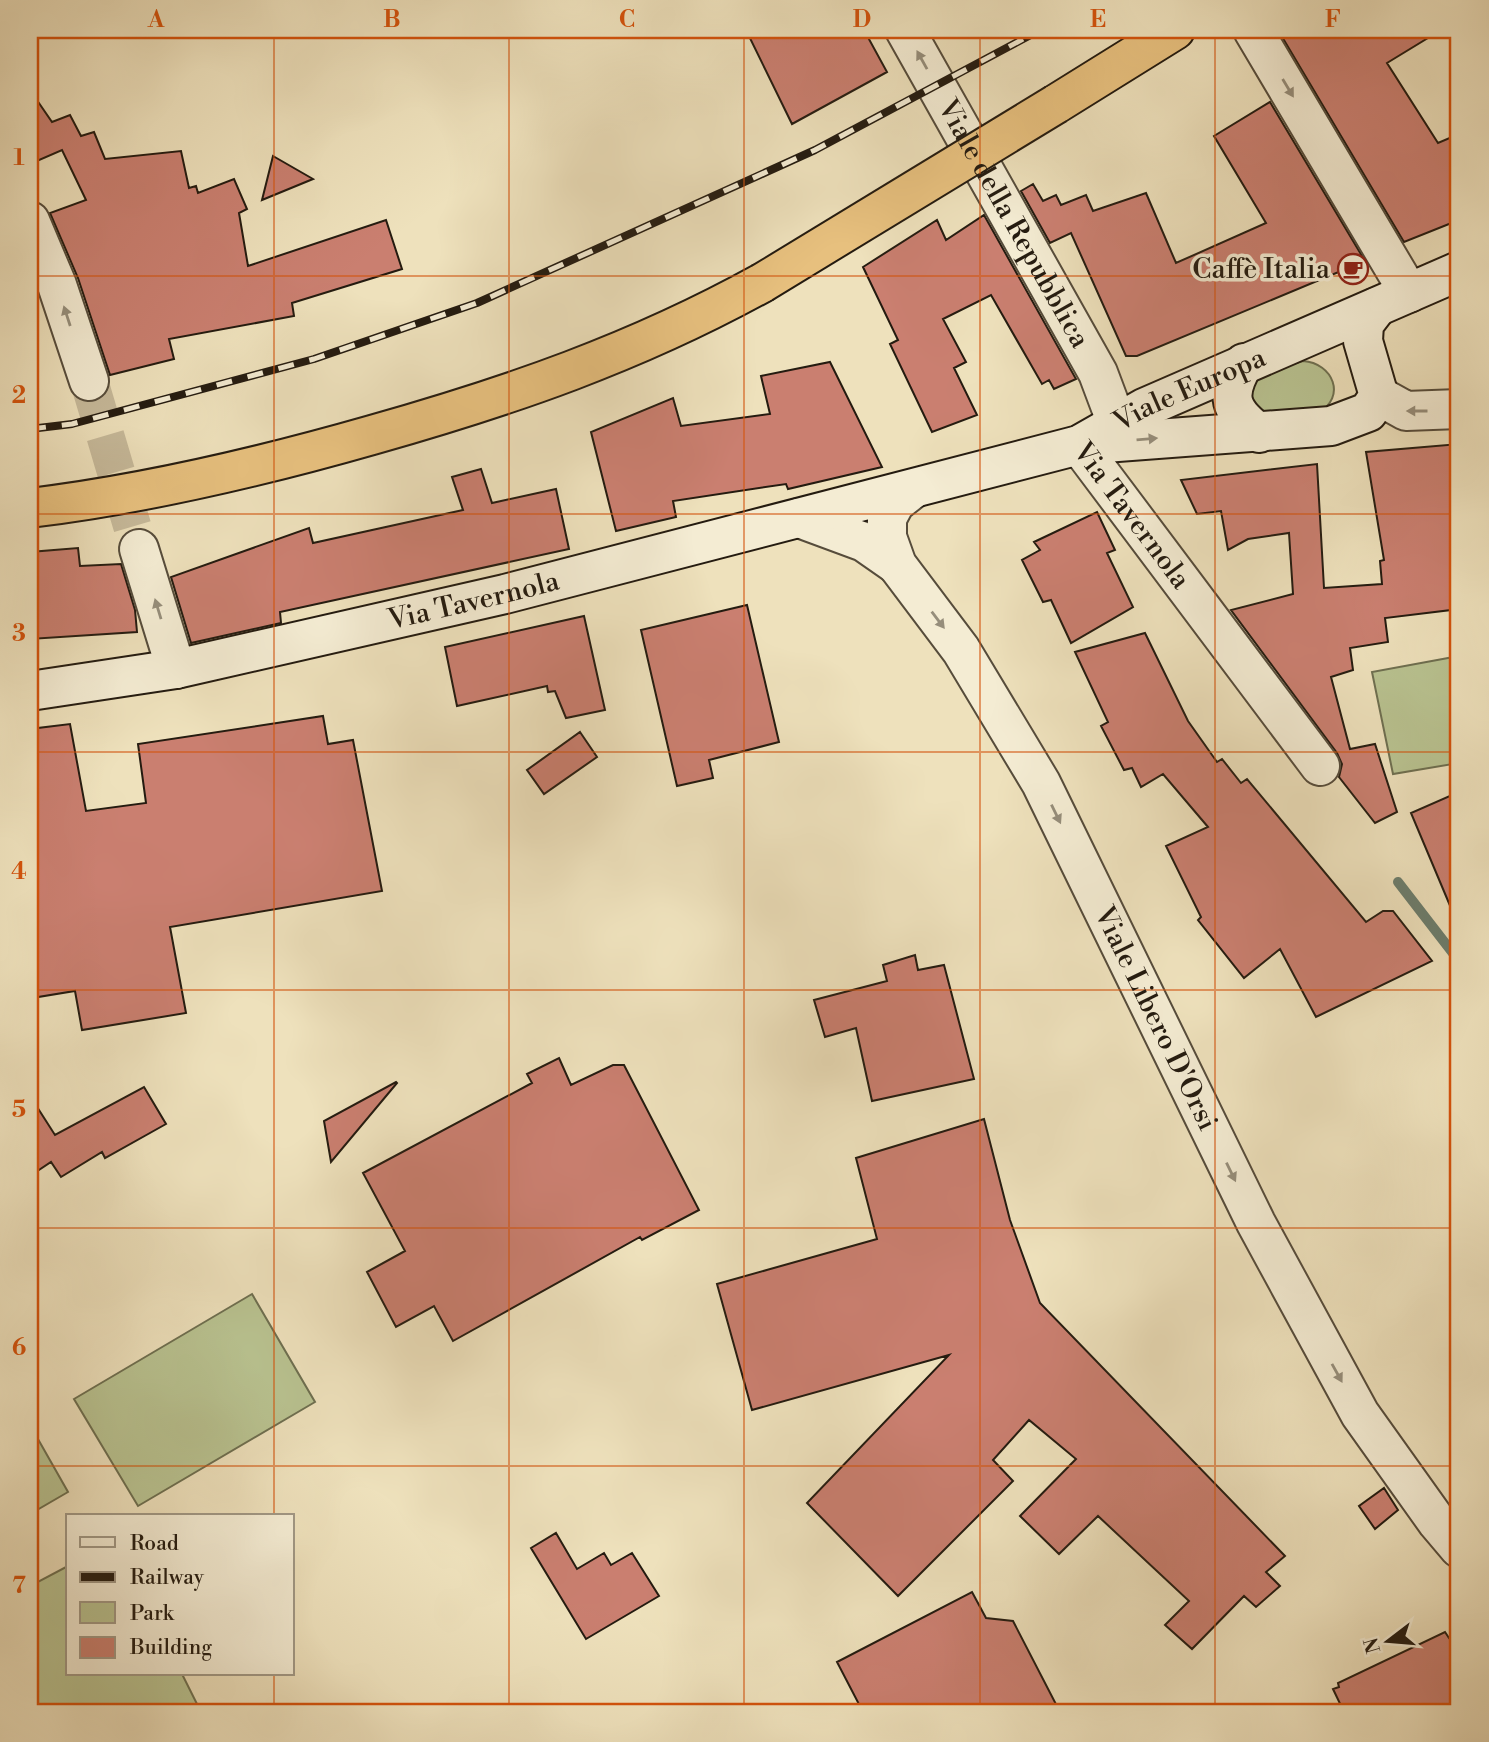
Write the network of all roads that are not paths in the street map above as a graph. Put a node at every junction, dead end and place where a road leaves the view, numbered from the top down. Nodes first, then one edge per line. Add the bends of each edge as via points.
1 (905, 30) edge
2 (1175, 30) edge
3 (1253, 30) edge
4 (30, 221) edge
5 (1459, 271) edge
6 (1383, 314) junction
7 (1244, 363) junction
8 (89, 381) tunnel mouth
9 (1379, 396) junction
10 (1459, 409) edge
11 (1116, 421) junction
12 (1259, 433) junction
13 (1079, 445) junction
14 (913, 489) junction
15 (30, 508) edge
16 (799, 518) junction
17 (139, 549) tunnel mouth
18 (897, 565) junction
19 (176, 669) junction
20 (30, 691) edge
21 (1320, 766) dead end
22 (1459, 1548) edge

11 -> 1 street, Viale della Repubblica via 1098,373
2 - 15 highway, bridge via 762,283 604,360 450,413 261,465 140,492
3 -> 6 street
8 -> 4 street
5 - 6 street
6 - 7 street, Viale Europa via 1352,332 1327,328
6 - 9 street
7 - 11 street, Viale Europa
7 - 12 street via 1231,398 1241,419
10 -> 9 street via 1406,411
9 - 12 street, Via Tavernola via 1368,412 1349,421
11 - 13 street, Viale Europa
13 -> 12 street, Via Tavernola
13 - 14 street, Viale Europa
13 - 21 street, Via Tavernola
14 - 16 street, Via Tavernola
14 - 18 street, Viale Libero D'Orsi via 895,503 887,518 887,537
16 - 18 street via 864,542
16 - 19 street, Via Tavernola via 505,594
19 -> 17 street
18 -> 22 street, Viale Libero D'Orsi via 961,650 1041,783 1256,1223 1360,1415
19 - 20 street, Via Tavernola

